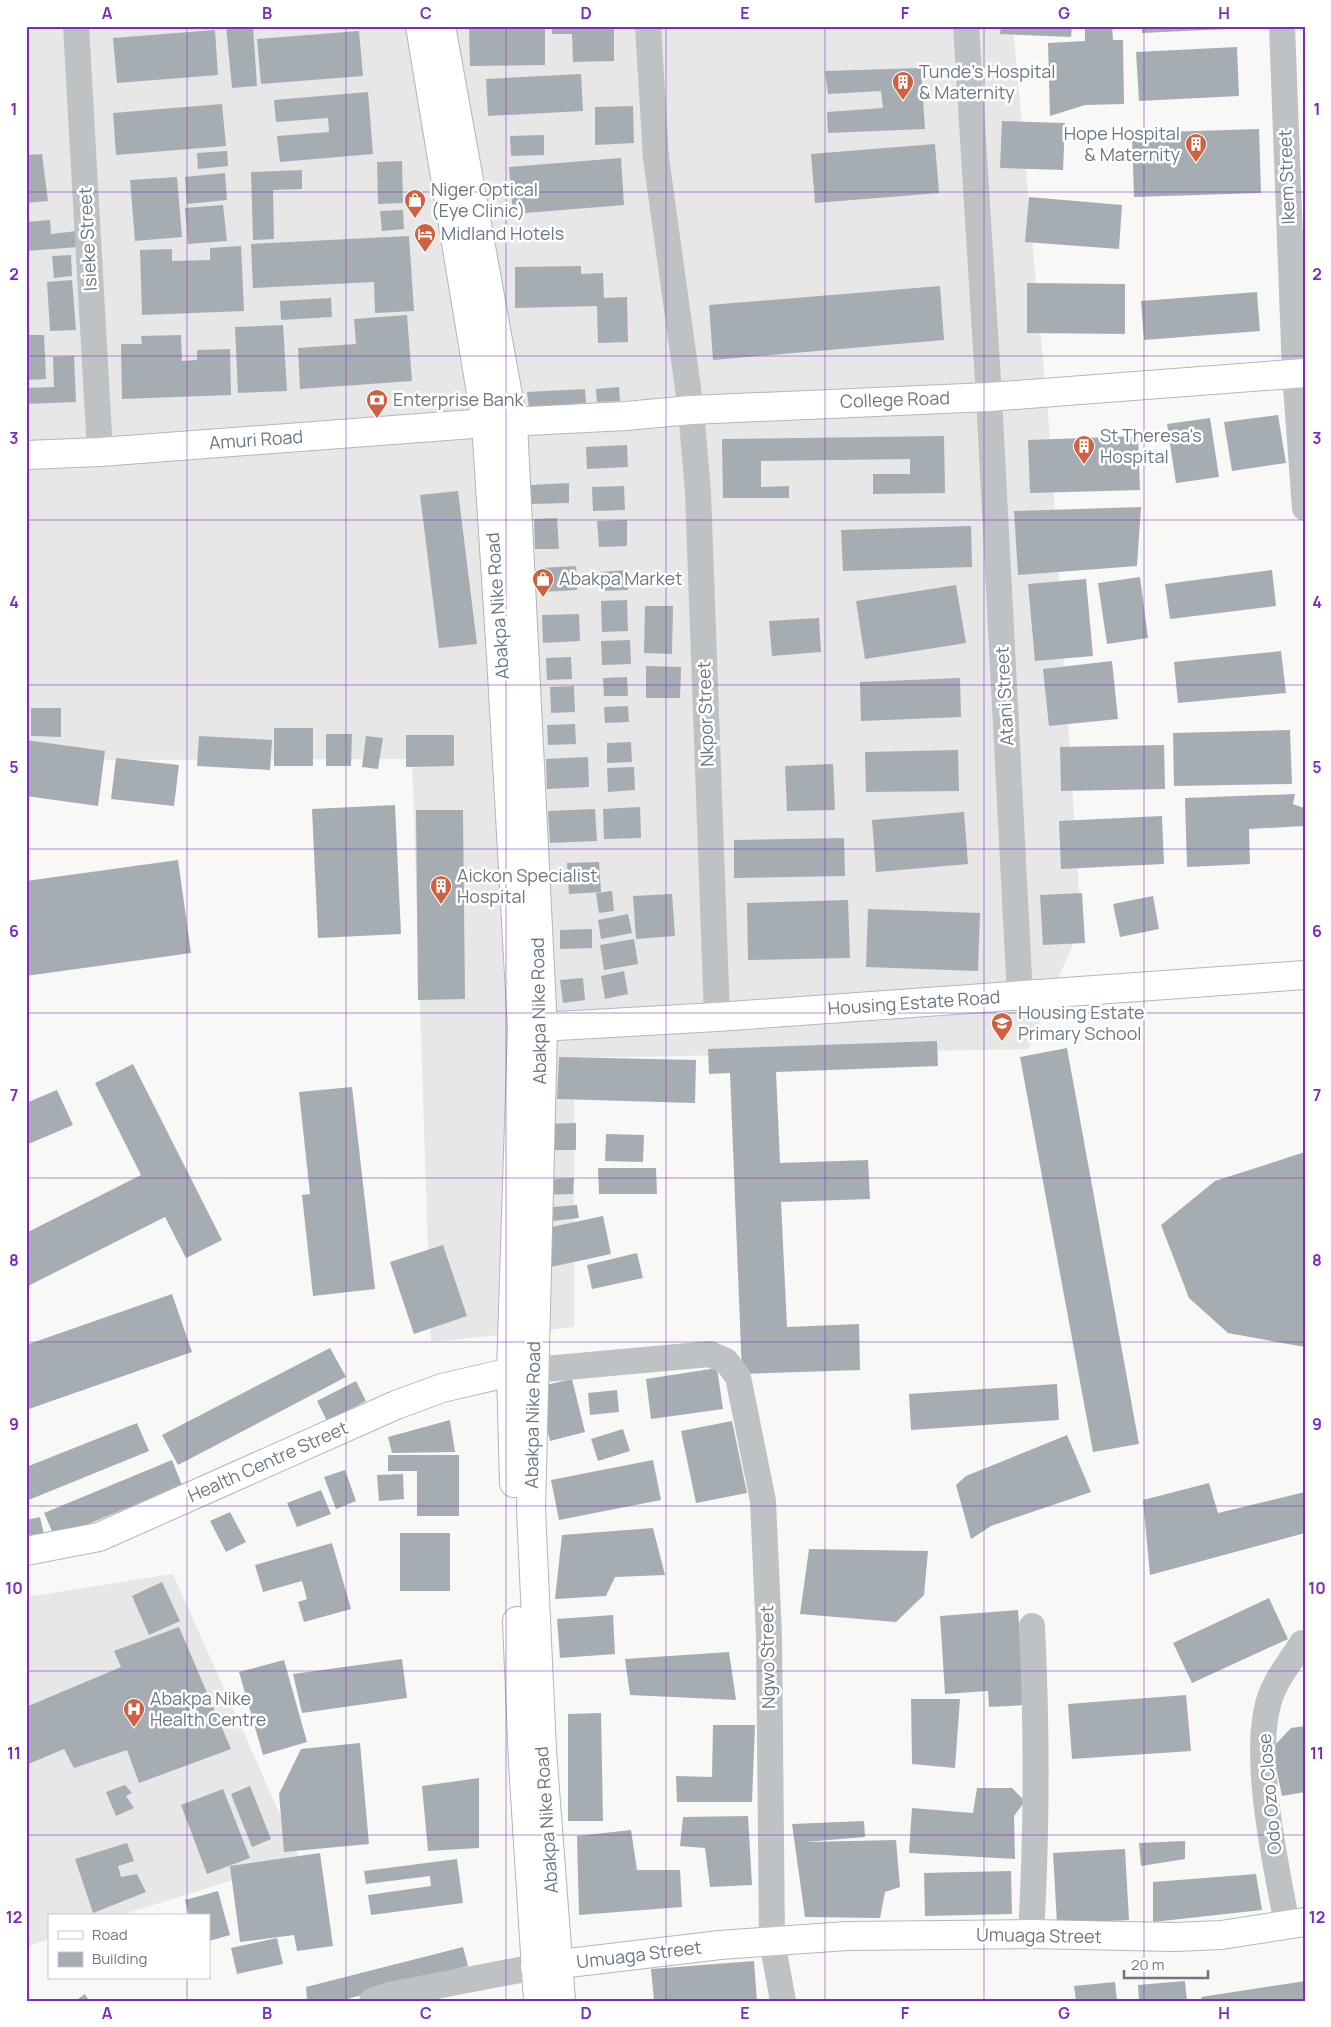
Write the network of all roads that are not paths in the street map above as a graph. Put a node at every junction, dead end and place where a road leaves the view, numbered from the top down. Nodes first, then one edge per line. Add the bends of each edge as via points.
1 (76, 26) edge
2 (420, 26) edge
3 (441, 26) edge
4 (648, 26) edge
5 (966, 26) edge
6 (1282, 26) edge
7 (1300, 373) edge
8 (989, 397) junction
9 (692, 410) junction
10 (486, 423) junction
11 (513, 423) junction
12 (100, 452) junction
13 (26, 454) edge
14 (1305, 508) edge
15 (1305, 975) edge
16 (1020, 996) junction
17 (717, 1017) junction
18 (532, 1029) junction
19 (522, 1371) junction
20 (26, 1551) edge
21 (1032, 1626) dead end
22 (1302, 1643) dead end
23 (1296, 1923) edge
24 (1030, 1934) junction
25 (772, 1941) junction
26 (546, 1966) junction
27 (372, 2001) edge
28 (538, 2001) edge
29 (561, 2001) edge
30 (783, 2001) edge

1 - 12 street, Isieke Street
2 - 10 main road, Abakpa Nike Road
3 - 11 main road, Abakpa Nike Road
4 - 9 street, Nkpor Street via 656,158
5 - 8 street, Atani Street
6 - 7 street, Ikem Street
7 - 8 main road, College Road
7 - 14 street, Ikem Street
8 - 9 main road, College Road
8 - 16 street, Atani Street
9 - 11 main road, College Road
9 - 17 street, Nkpor Street via 698,492
10 - 11 main road, College Road
10 - 12 main road, Amuri Road
10 - 18 main road, Abakpa Nike Road
11 - 18 main road, Abakpa Nike Road
12 - 13 main road, Amuri Road
15 - 16 main road, Housing Estate Road
16 - 17 main road, Housing Estate Road
17 - 18 main road, Housing Estate Road
18 - 19 main road, Abakpa Nike Road
19 - 20 main road, Health Centre Street via 442,1388 396,1404 99,1537
19 - 25 street, Ngwo Street via 710,1354 726,1360 738,1377 763,1501 769,1636
19 - 26 main road, Abakpa Nike Road via 518,1654
21 - 24 street via 1037,1820
22 - 23 street, Odo Ozo Close via 1271,1694 1263,1723 1262,1755 1268,1801
23 - 24 main road, Umuaga Street via 1221,1935 1174,1937
24 - 25 main road, Umuaga Street via 847,1936
25 - 26 main road, Umuaga Street
25 - 30 street
26 - 27 street via 389,1995
26 - 28 main road, Abakpa Nike Road
26 - 29 main road, Abakpa Nike Road

